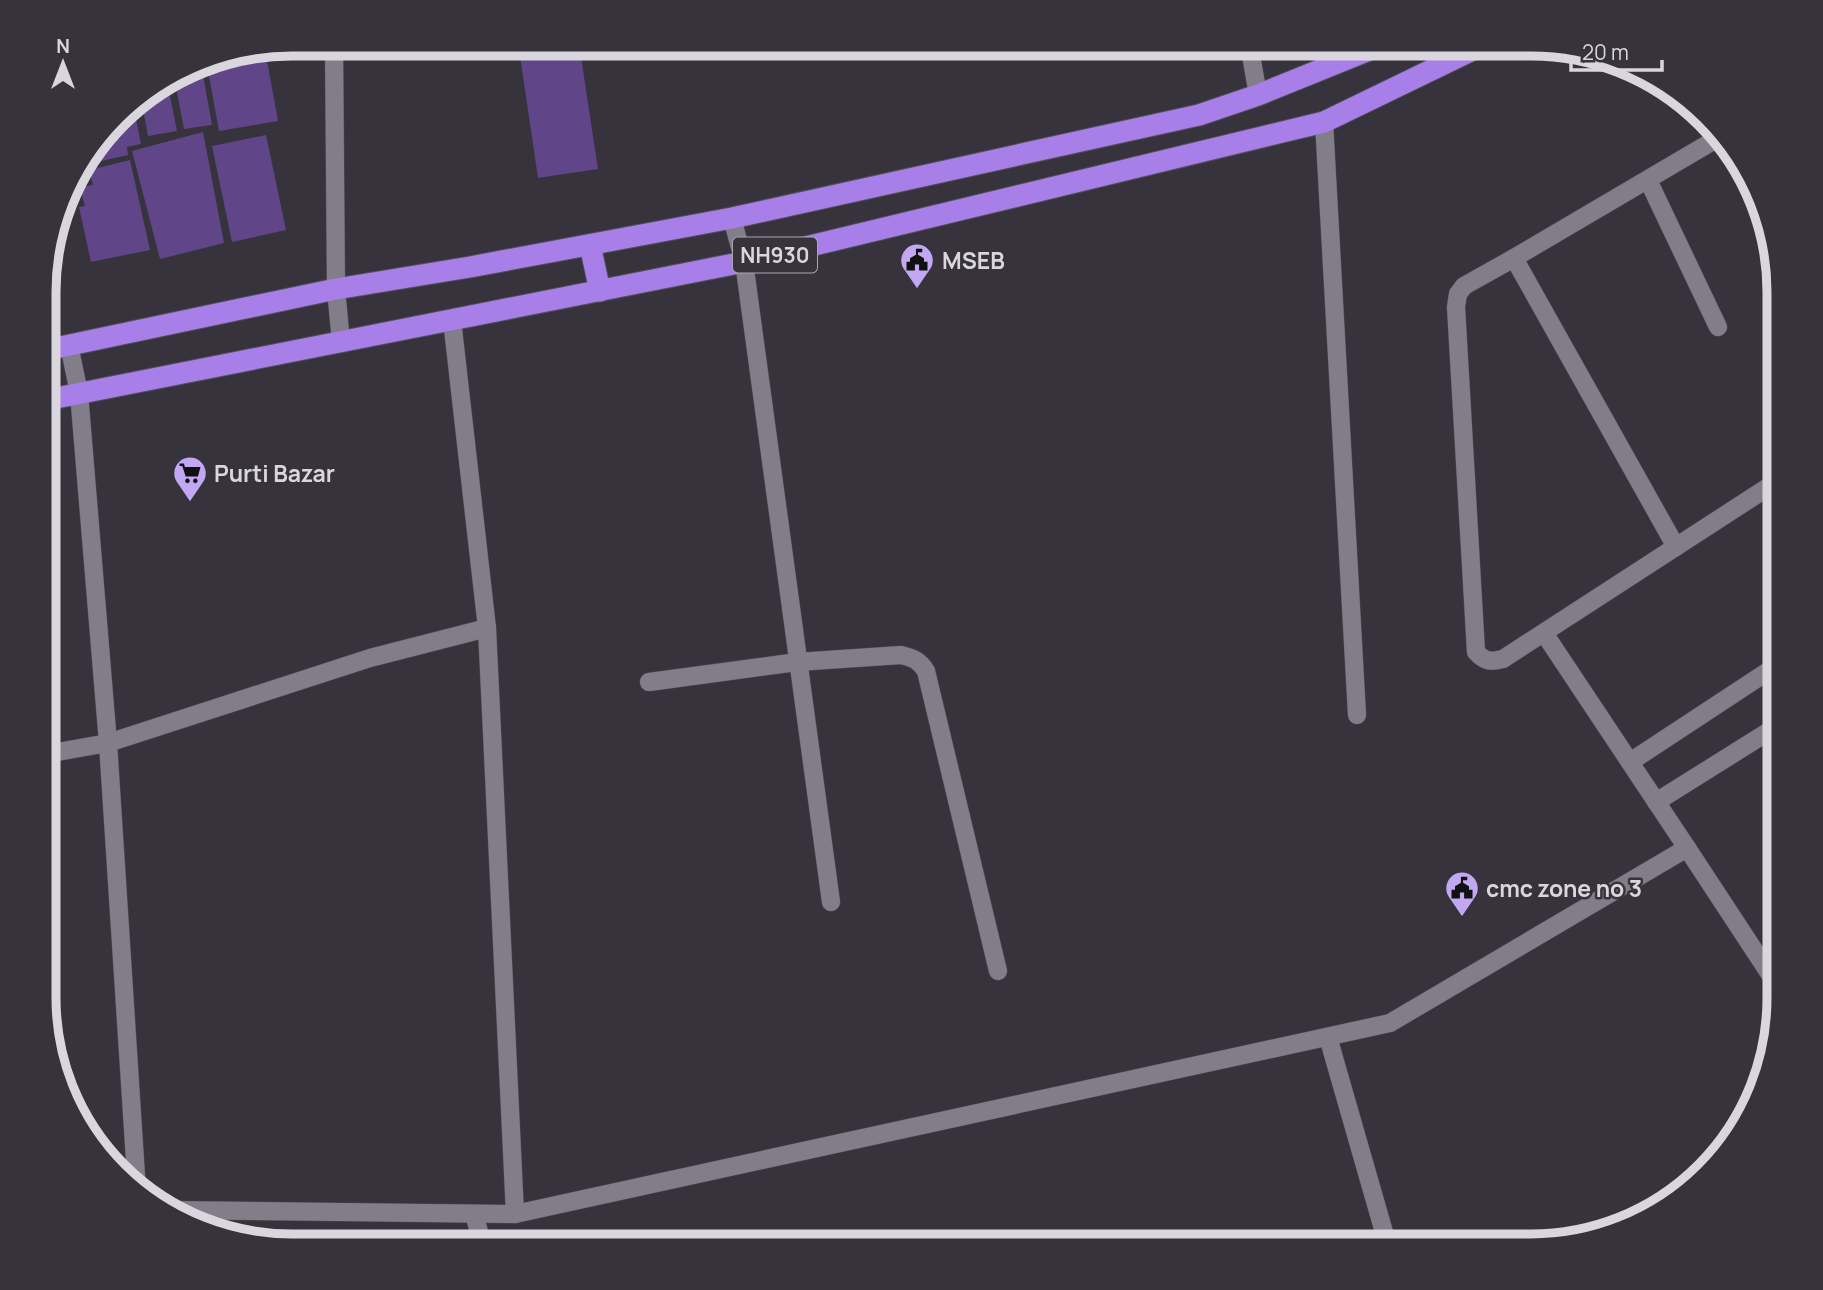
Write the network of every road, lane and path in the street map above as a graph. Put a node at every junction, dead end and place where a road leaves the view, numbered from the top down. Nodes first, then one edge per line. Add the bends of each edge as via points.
1 (334, 57) edge
2 (1251, 57) edge
3 (1350, 57) edge
4 (1458, 57) edge
5 (1258, 95) junction
6 (1324, 122) junction
7 (1713, 141) edge
8 (1648, 180) junction
9 (732, 218) junction
10 (590, 245) junction
11 (1514, 258) junction
12 (744, 262) junction
13 (336, 289) junction
14 (600, 291) junction
15 (452, 320) junction
16 (1718, 327) dead end
17 (341, 342) junction
18 (69, 345) junction
19 (56, 348) edge
20 (79, 393) junction
21 (56, 398) edge
22 (1766, 495) edge
23 (1676, 547) junction
24 (487, 628) junction
25 (1544, 633) junction
26 (797, 663) junction
27 (1766, 673) edge
28 (649, 682) dead end
29 (1357, 715) dead end
30 (1766, 733) edge
31 (108, 743) junction
32 (57, 752) edge
33 (1630, 762) junction
34 (1656, 802) junction
35 (1687, 848) junction
36 (831, 902) dead end
37 (1766, 968) edge
38 (998, 971) dead end
39 (1328, 1037) junction
40 (136, 1176) edge
41 (190, 1210) edge
42 (474, 1214) junction
43 (515, 1214) junction
44 (479, 1233) edge
45 (1385, 1234) edge

1 - 13 street
2 - 5 street
3 - 5 highway, NH930
4 - 6 highway, NH930
5 - 9 highway, NH930 via 1199,115
6 - 12 highway, NH930
6 - 29 street
7 - 8 street
8 - 11 street
8 - 16 street
9 - 10 highway, NH930
9 - 12 street
10 - 13 highway, NH930
10 - 14 highway
11 - 23 street
11 - 25 street via 1464,286 1455,307 1476,652 1492,662 1503,659
12 - 14 highway, NH930
12 - 26 street
13 - 17 street
13 - 18 highway, NH930
14 - 15 highway, NH930
15 - 17 highway, NH930
15 - 24 street
17 - 20 highway, NH930
18 - 19 highway, NH930
18 - 20 street
20 - 21 highway, NH930
20 - 31 street
22 - 23 street
23 - 25 street
24 - 31 street via 370,659
24 - 43 street
25 - 33 street
26 - 28 street
26 - 36 street
26 - 38 street via 901,655 913,657 926,671
27 - 33 street
30 - 34 street
31 - 32 street
31 - 40 street
33 - 34 street
34 - 35 street
35 - 37 street
35 - 39 street via 1390,1023
39 - 43 street
39 - 45 street
41 - 42 street
42 - 43 street
42 - 44 street

